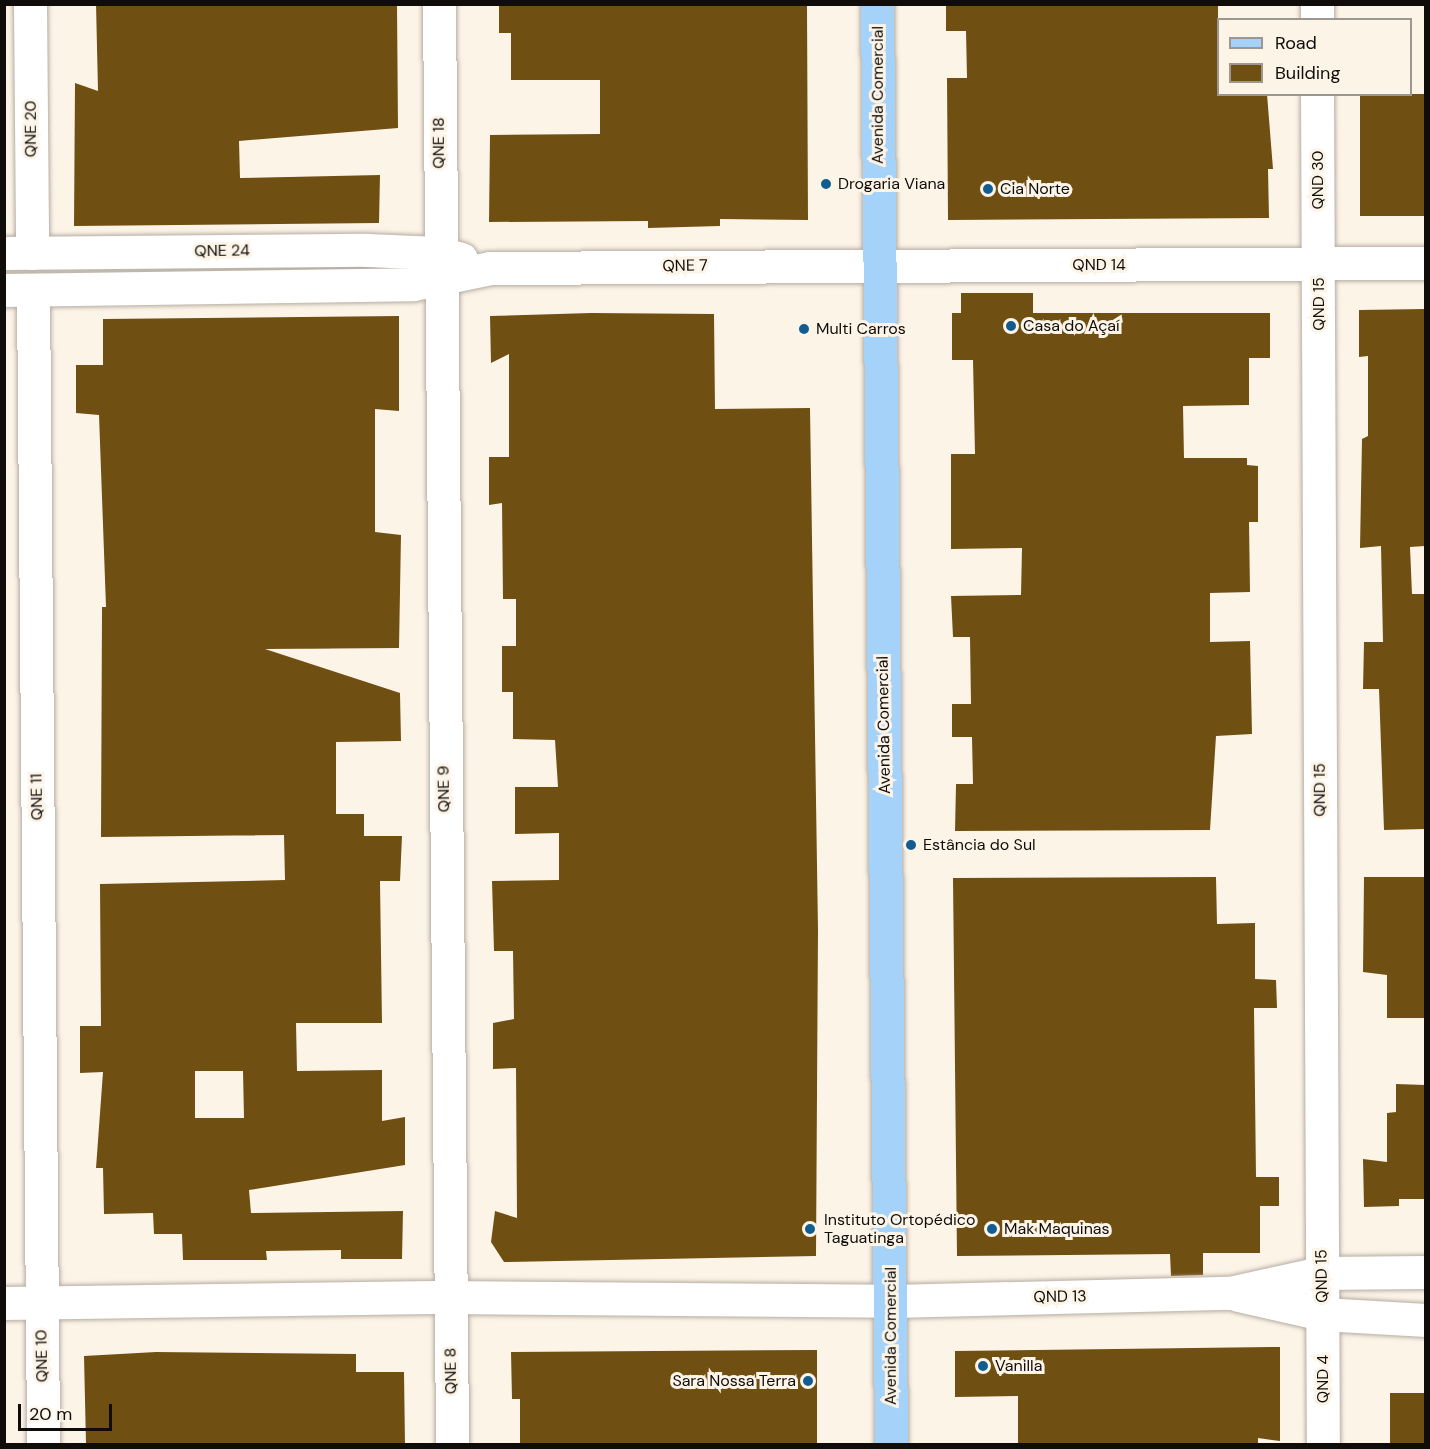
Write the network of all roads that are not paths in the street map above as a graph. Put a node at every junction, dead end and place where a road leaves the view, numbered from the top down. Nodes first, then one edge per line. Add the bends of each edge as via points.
1 (30, 4) edge
2 (439, 4) edge
3 (877, 4) edge
4 (1317, 96) edge
5 (18, 253) edge
6 (879, 263) junction
7 (1425, 263) edge
8 (1319, 266) junction
9 (439, 267) junction
10 (19, 290) edge
11 (1425, 1272) edge
12 (1321, 1273) junction
13 (1229, 1293) junction
14 (450, 1297) junction
15 (891, 1301) junction
16 (4, 1303) edge
17 (42, 1303) junction
18 (1323, 1314) junction
19 (1425, 1320) edge
20 (43, 1444) edge
21 (452, 1444) edge
22 (891, 1444) edge
23 (1323, 1444) edge

1 - 5 street, QNE 20
2 - 9 street, QNE 18
3 - 6 main road, Avenida Comercial
4 - 8 street, QND 30
5 - 9 street, QNE 24
6 - 8 street, QND 14
6 - 9 street, QNE 7
6 - 15 main road, Avenida Comercial
7 - 8 street, QND 14
8 - 12 street, QND 15
9 - 10 street
9 - 14 street, QNE 9
10 - 17 street, QNE 11
11 - 12 street, QND 13
12 - 13 street, QND 13
12 - 18 street, QND 15
13 - 15 street, QND 13
13 - 18 street, QND 13
14 - 15 street, QND 13
14 - 17 street, QND 13
14 - 21 street, QNE 8
15 - 22 main road, Avenida Comercial
16 - 17 street, QND 13
17 - 20 street, QNE 10
18 - 19 street, QND 13
18 - 23 street, QND 4

